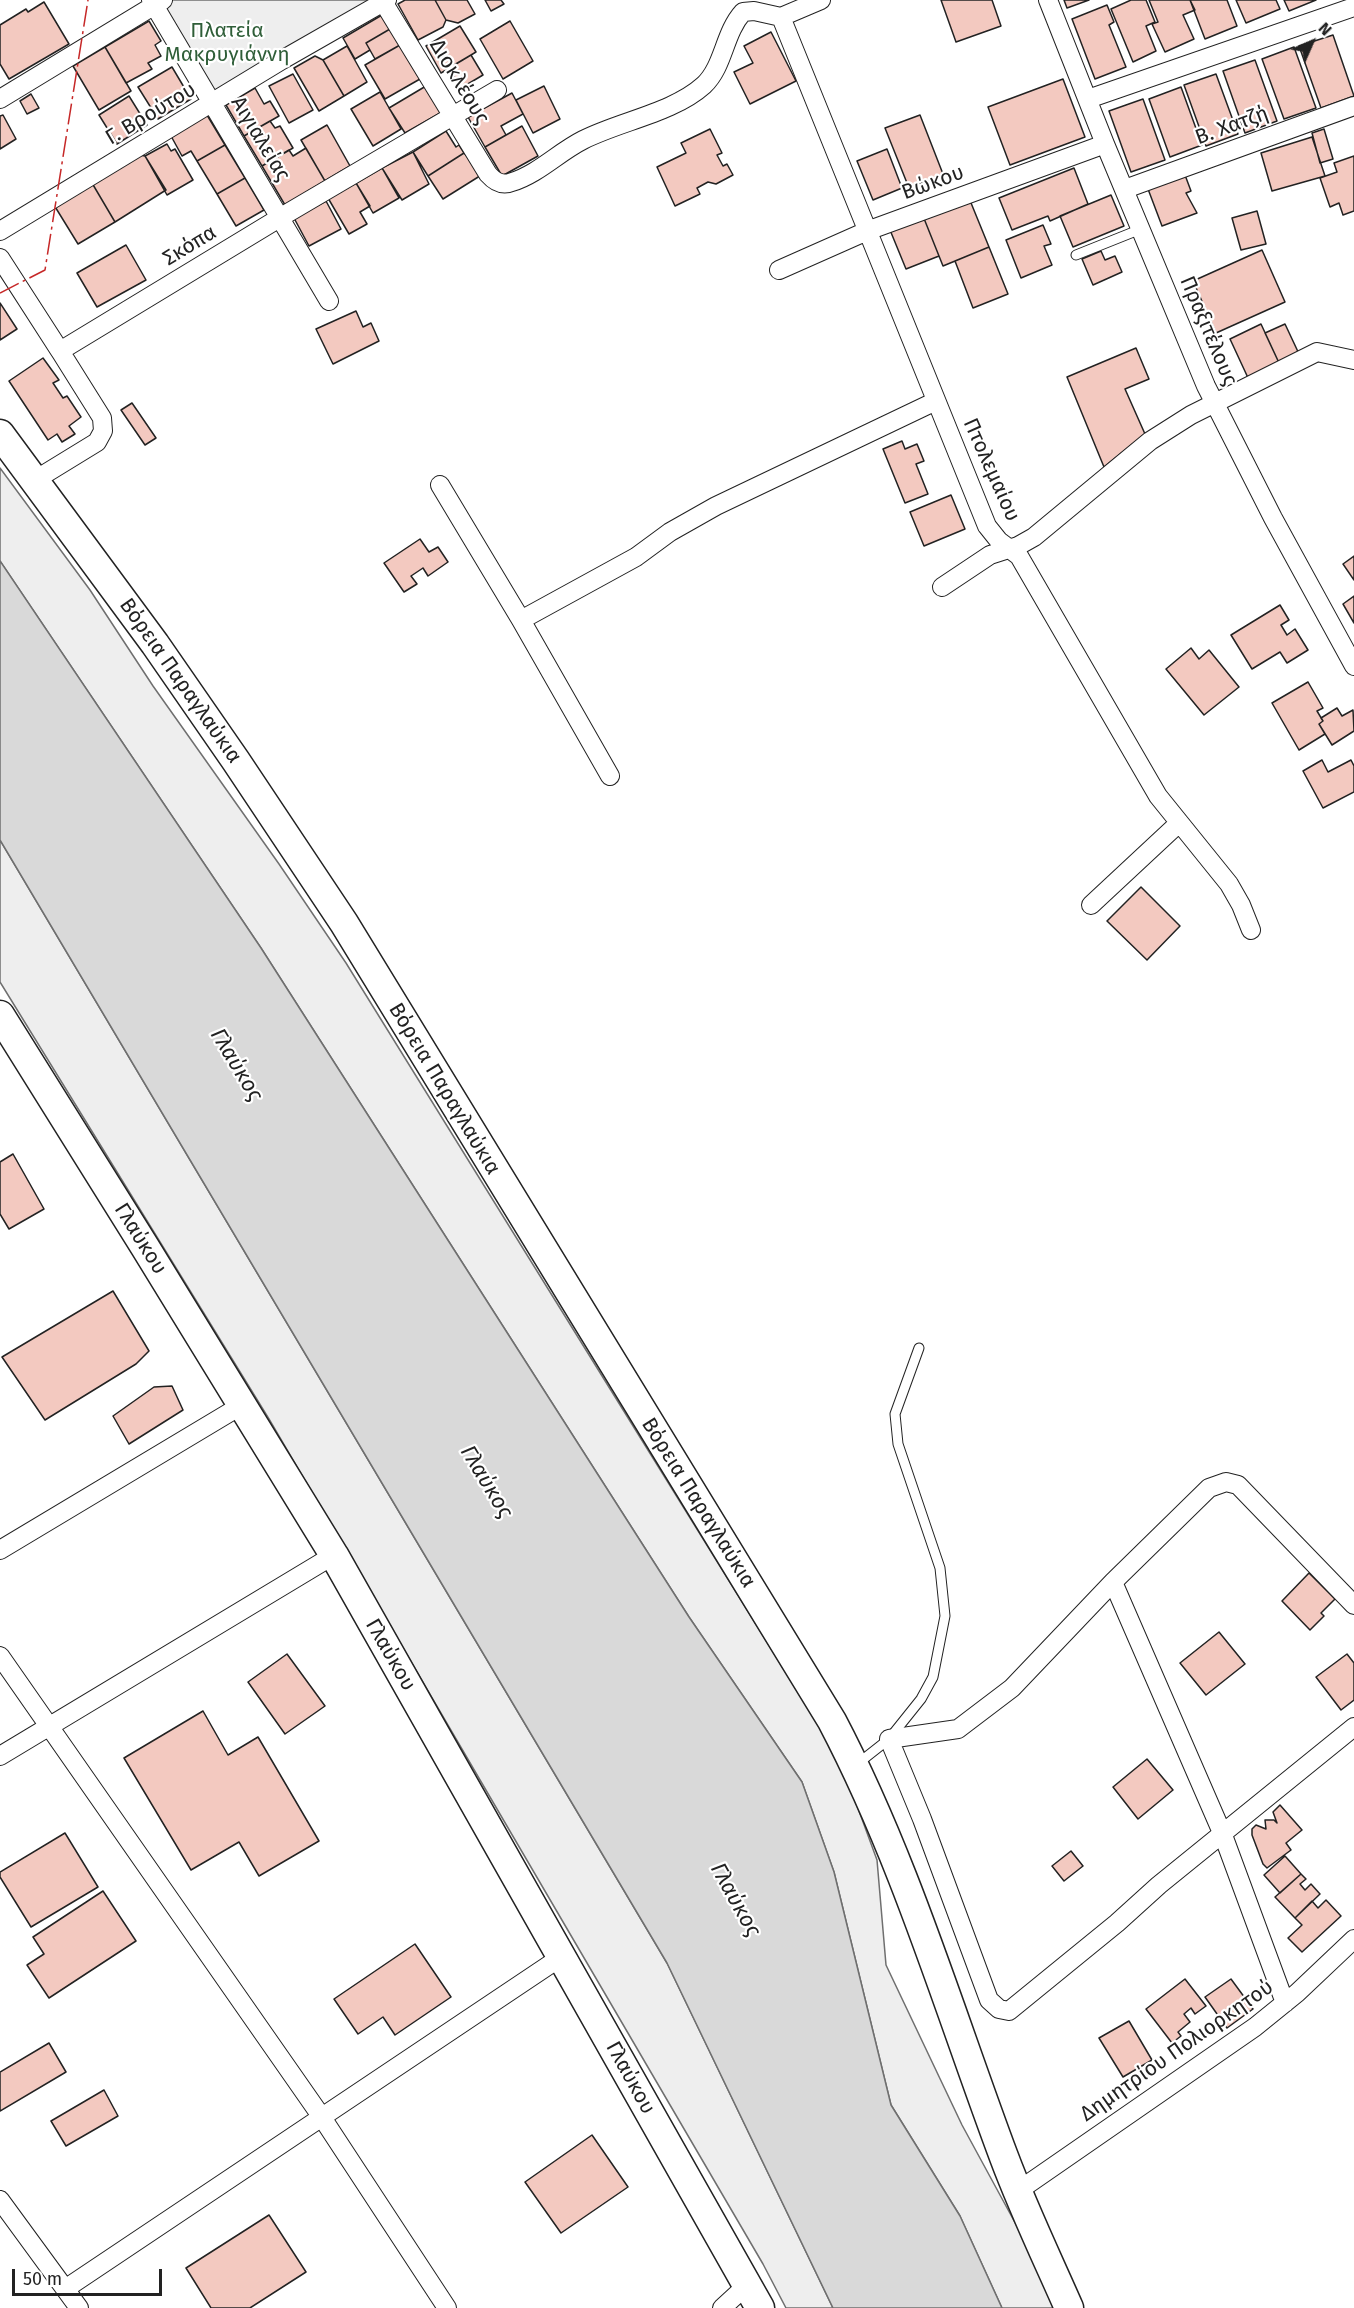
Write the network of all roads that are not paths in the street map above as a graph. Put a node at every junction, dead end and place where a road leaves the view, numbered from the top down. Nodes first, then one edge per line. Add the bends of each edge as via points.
1 (821, 0) edge
2 (1048, 0) edge
3 (384, 1) edge
4 (156, 2) edge
5 (1351, 8) edge
6 (781, 17) junction
7 (497, 90) dead end
8 (0, 99) edge
9 (1088, 99) junction
10 (212, 103) junction
11 (1354, 106) edge
12 (453, 116) junction
13 (1105, 144) junction
14 (1125, 189) junction
15 (281, 217) junction
16 (1141, 229) junction
17 (0, 231) edge
18 (867, 231) junction
19 (1076, 255) dead end
20 (0, 258) edge
21 (779, 270) dead end
22 (329, 302) dead end
23 (60, 351) junction
24 (1354, 360) edge
25 (936, 401) junction
26 (1214, 403) junction
27 (0, 434) edge
28 (35, 480) junction
29 (440, 485) dead end
30 (1010, 548) junction
31 (942, 587) dead end
32 (521, 620) junction
33 (1351, 655) edge
34 (610, 776) dead end
35 (1179, 823) junction
36 (1091, 905) dead end
37 (1251, 930) dead end
38 (0, 1015) edge
39 (919, 1348) dead end
40 (242, 1405) junction
41 (0, 1550) edge
42 (334, 1555) junction
43 (1113, 1582) junction
44 (1353, 1603) edge
45 (0, 1656) edge
46 (48, 1727) junction
47 (1354, 1727) edge
48 (889, 1739) junction
49 (0, 1756) edge
50 (855, 1765) junction
51 (1223, 1835) junction
52 (1354, 1940) edge
53 (561, 1957) junction
54 (1285, 2002) junction
55 (321, 2116) junction
56 (1018, 2191) junction
57 (0, 2200) edge
58 (65, 2289) junction
59 (753, 2297) edge
60 (79, 2308) edge
61 (447, 2308) edge
62 (722, 2308) edge
63 (1069, 2308) edge

1 - 6 street
2 - 9 street, Πραξιτέλους
3 - 10 street, Γ. Βρούτου
3 - 12 street, Διοκλέους
4 - 8 street
4 - 10 street, Αιγιαλείας
5 - 9 street
6 - 12 street, Διοκλέους via 743,12 712,75 697,91 583,140 509,183 495,181 489,174
6 - 18 street, Πτολεμαίου
7 - 12 street, Σκόπα
9 - 13 street, Πραξιτέλους
10 - 15 street, Αιγιαλείας
10 - 17 street, Γ. Βρούτου
11 - 14 street, Β. Χατζή
12 - 15 street, Σκόπα
13 - 14 street, Πραξιτέλους
13 - 18 street, Βώκου
14 - 16 street, Πραξιτέλους
15 - 22 street, Αιγιαλείας
15 - 23 street, Σκόπα
16 - 19 lane
16 - 26 street, Πραξιτέλους
18 - 21 street, Βώκου
18 - 25 street, Πτολεμαίου
20 - 23 street
23 - 28 street via 102,418 103,431 97,442
24 - 26 street via 1317,352
25 - 30 street, Πτολεμαίου via 987,526
25 - 32 street via 716,506 620,567
26 - 30 street via 1163,432 1040,533
26 - 33 street, Πραξιτέλους via 1273,518
27 - 28 main road, Βόρεια Παραγλαύκια
28 - 50 main road, Βόρεια Παραγλαύκια via 243,770 344,923 770,1617
29 - 32 street
30 - 31 street via 990,555
30 - 35 street, Πτολεμαίου via 1019,556 1158,796
32 - 34 street
35 - 36 street
35 - 37 street, Πτολεμαίου via 1229,884
38 - 40 main road, Γλαύκου
39 - 48 lane via 895,1414 898,1444 940,1568 945,1616 933,1677 921,1700
40 - 41 street
40 - 42 main road, Γλαύκου
42 - 46 street
42 - 53 main road, Γλαύκου
43 - 44 street via 1209,1488 1226,1482 1239,1485
43 - 48 street via 1012,1688 958,1729
43 - 51 street
45 - 46 street
46 - 49 street
46 - 55 street
47 - 51 street
48 - 50 lane
48 - 51 street via 989,2000 999,2009 1009,2011
50 - 56 main road, Βόρεια Παραγλαύκια via 915,1905
51 - 54 street
52 - 54 street, Δημητρίου Πολιορκητού
53 - 55 street
53 - 59 main road, Γλαύκου
54 - 56 street, Δημητρίου Πολιορκητού via 1255,2027
55 - 58 street
55 - 61 street
56 - 63 main road, Βόρεια Παραγλαύκια
57 - 58 street
58 - 60 street
59 - 62 street

